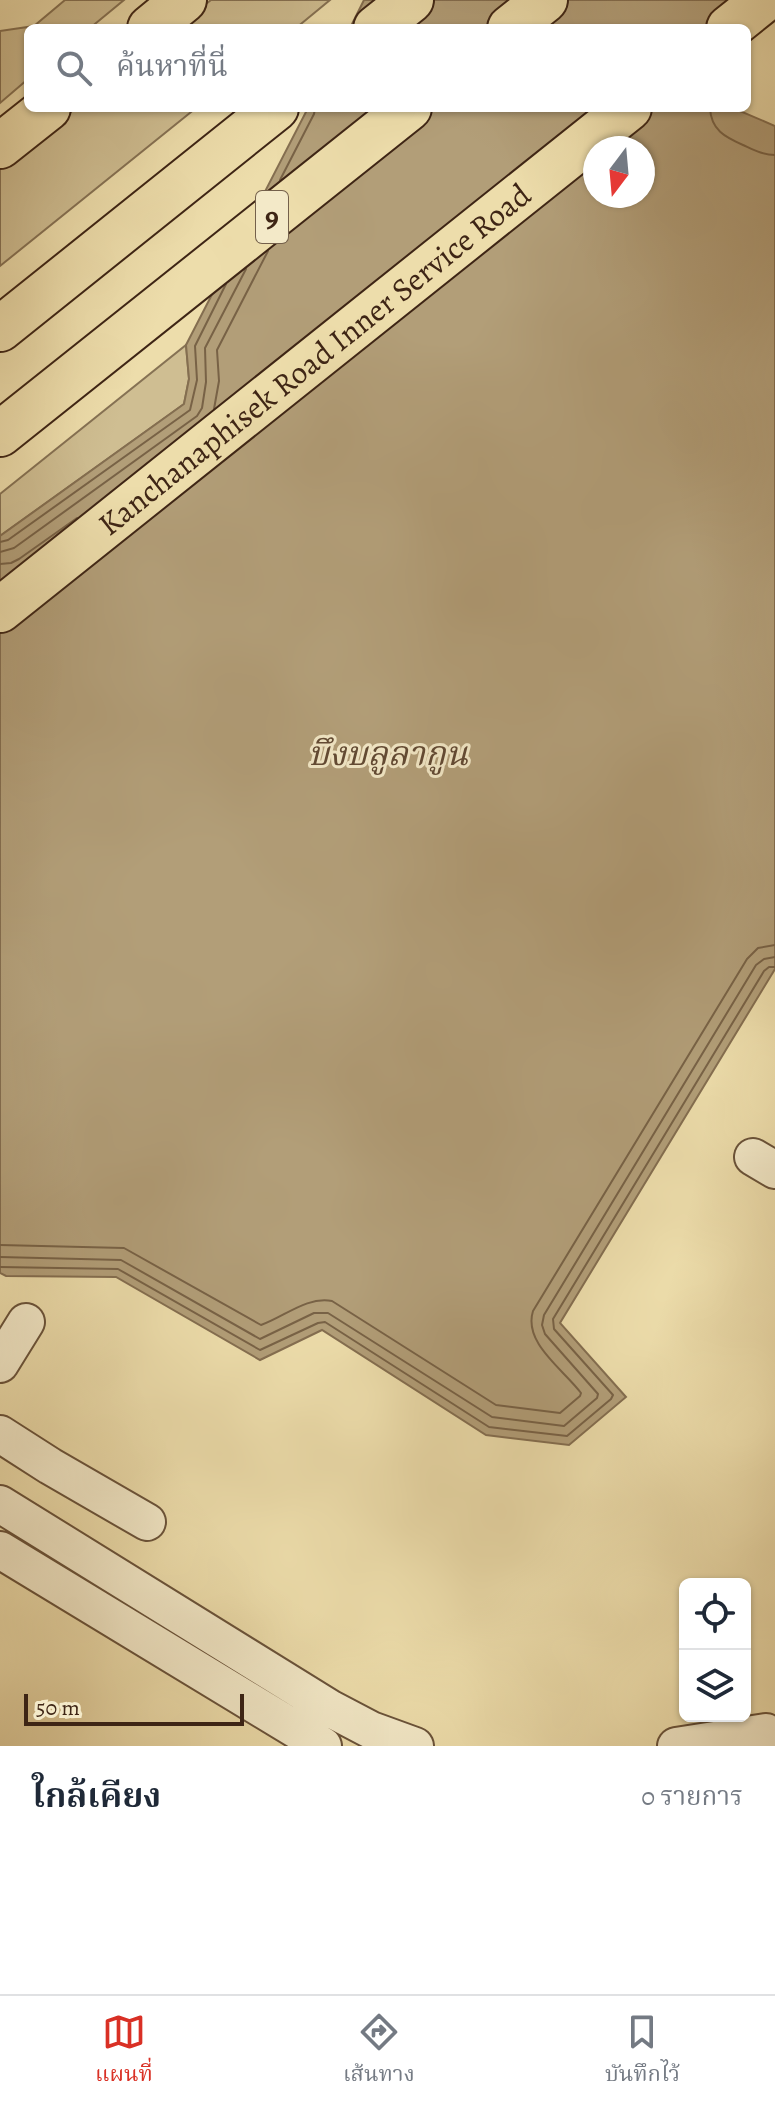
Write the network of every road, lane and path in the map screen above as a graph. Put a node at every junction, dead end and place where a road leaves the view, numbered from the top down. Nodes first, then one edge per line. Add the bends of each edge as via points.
1 (184, 0) edge
2 (411, 0) edge
3 (545, 0) edge
4 (764, 0) edge
5 (155, 24) edge
6 (381, 24) edge
7 (515, 24) edge
8 (734, 24) edge
9 (43, 112) edge
10 (271, 112) edge
11 (404, 112) edge
12 (624, 112) edge
13 (0, 146) edge
14 (0, 329) edge
15 (0, 434) edge
16 (0, 610) edge
17 (26, 1322) dead end
18 (0, 1364) edge
19 (0, 1434) edge
20 (50, 1466) junction
21 (10, 1510) edge
22 (147, 1522) dead end
23 (0, 1550) edge
24 (770, 1731) edge
25 (323, 1746) edge
26 (415, 1746) edge
27 (676, 1746) edge

1 - 5 main road
2 - 6 main road
3 - 7 main road
4 - 8 main road
9 - 13 main road
10 - 14 main road
11 - 15 main road, 9
12 - 16 main road, Kanchanaphisek Road Inner Service Road
17 - 18 street
19 - 20 street
20 - 21 street
20 - 22 street
21 - 26 street via 331,1709
23 - 25 street
24 - 27 street

